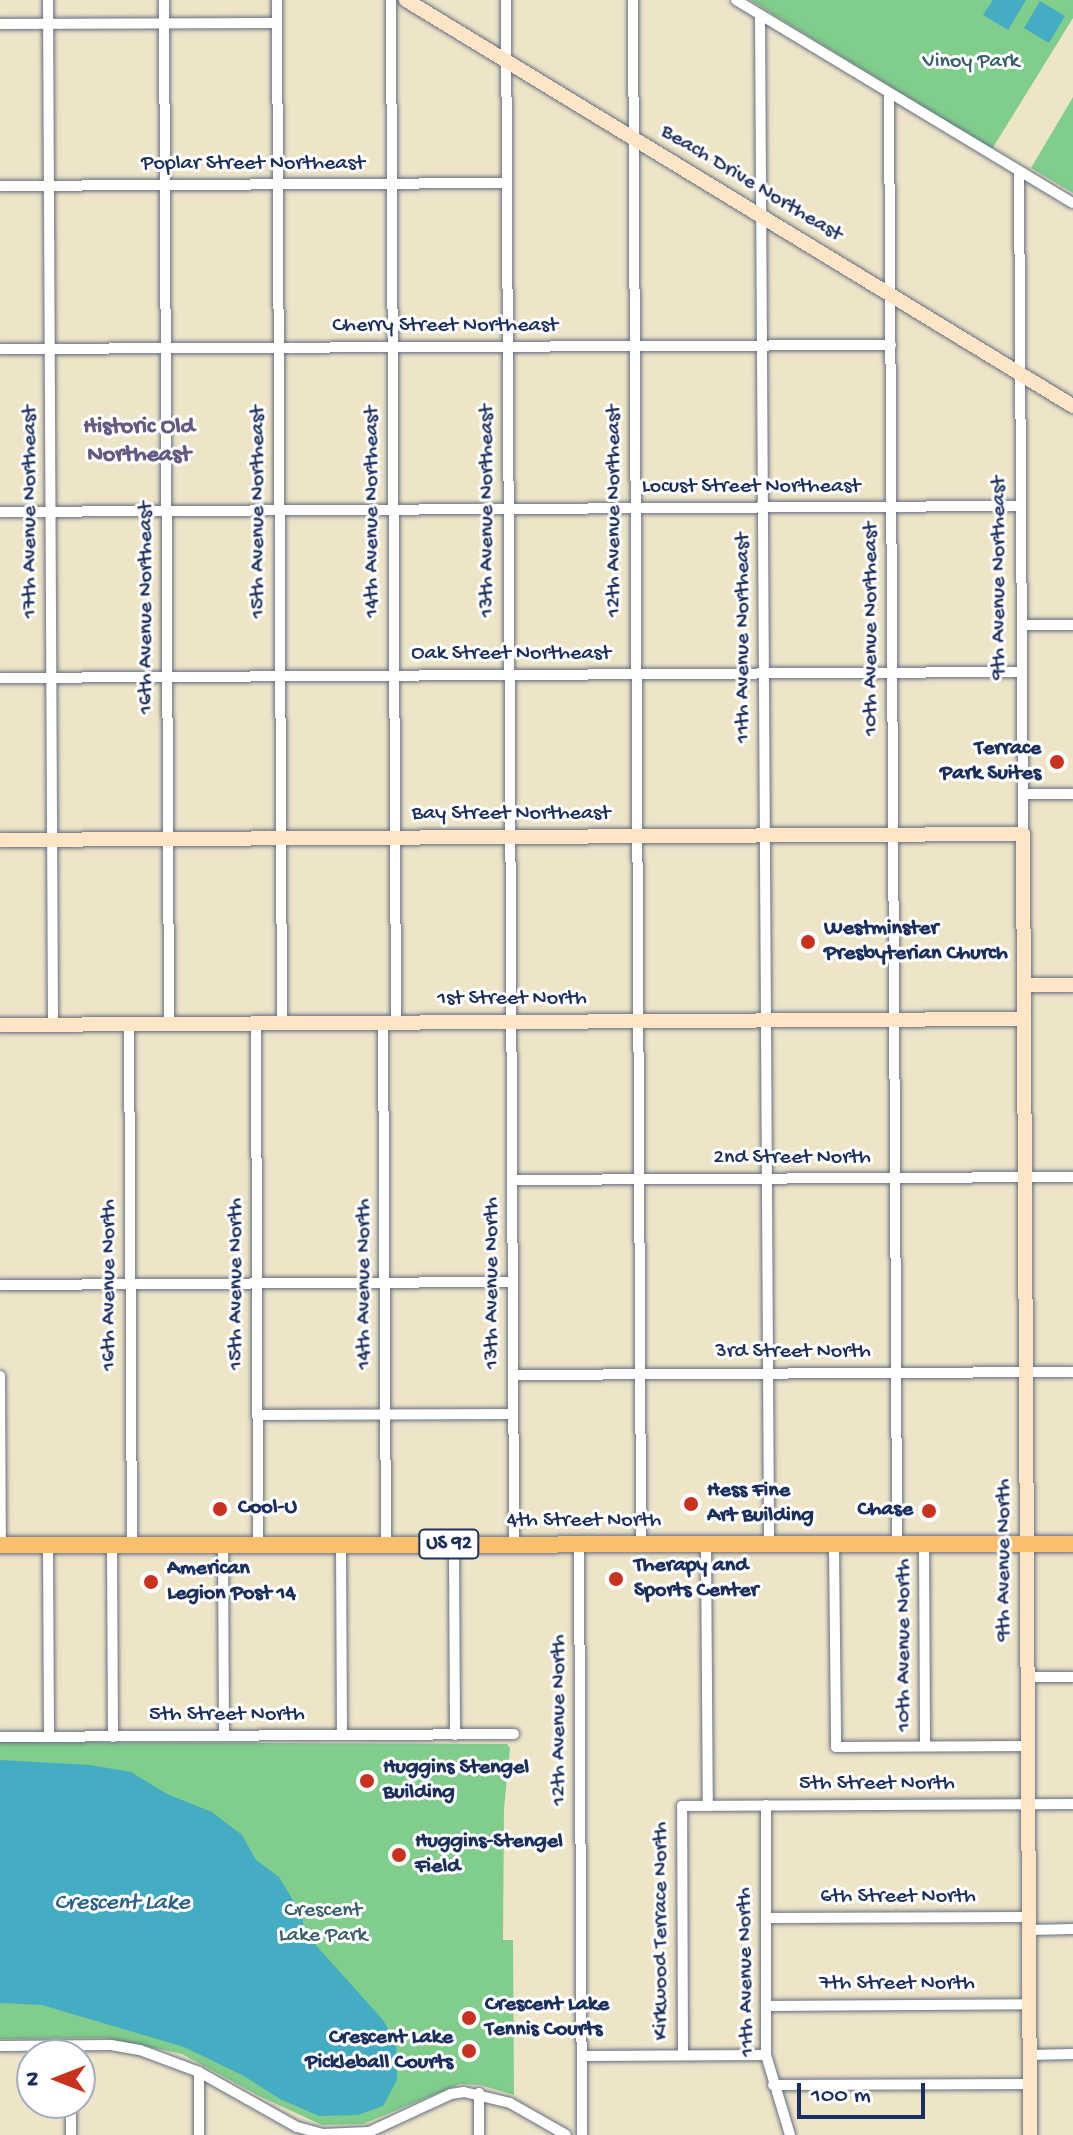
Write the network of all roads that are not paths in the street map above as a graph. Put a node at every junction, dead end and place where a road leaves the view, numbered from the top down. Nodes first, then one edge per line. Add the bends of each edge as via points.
1 (48, 0) edge
2 (164, 0) edge
3 (277, 0) edge
4 (391, 0) edge
5 (406, 0) edge
6 (506, 0) edge
7 (633, 0) edge
8 (736, 0) edge
9 (760, 15) junction
10 (164, 23) junction
11 (277, 23) junction
12 (0, 24) edge
13 (48, 24) junction
14 (506, 59) junction
15 (889, 93) junction
16 (633, 140) junction
17 (1019, 171) junction
18 (507, 183) junction
19 (392, 184) junction
20 (165, 185) junction
21 (278, 185) junction
22 (0, 186) edge
23 (49, 186) junction
24 (1073, 203) edge
25 (761, 215) junction
26 (891, 296) junction
27 (762, 345) junction
28 (891, 345) junction
29 (635, 346) junction
30 (393, 347) junction
31 (508, 347) junction
32 (279, 348) junction
33 (0, 349) edge
34 (50, 349) junction
35 (165, 349) junction
36 (1020, 373) junction
37 (1073, 406) edge
38 (1021, 506) junction
39 (892, 507) junction
40 (763, 508) junction
41 (508, 509) junction
42 (636, 509) junction
43 (393, 510) junction
44 (166, 511) junction
45 (279, 511) junction
46 (0, 512) edge
47 (51, 512) junction
48 (1022, 625) junction
49 (1073, 625) edge
50 (1022, 672) junction
51 (764, 673) junction
52 (893, 673) junction
53 (636, 674) junction
54 (394, 675) junction
55 (509, 675) junction
56 (280, 676) junction
57 (51, 677) junction
58 (167, 677) junction
59 (0, 678) edge
60 (1023, 794) junction
61 (1073, 794) edge
62 (1023, 834) junction
63 (894, 835) junction
64 (765, 836) junction
65 (510, 837) junction
66 (637, 837) junction
67 (395, 838) junction
68 (168, 839) junction
69 (281, 839) junction
70 (0, 840) edge
71 (52, 840) junction
72 (1024, 985) junction
73 (1073, 985) edge
74 (1024, 1019) junction
75 (895, 1020) junction
76 (766, 1021) junction
77 (511, 1022) junction
78 (638, 1022) junction
79 (282, 1023) junction
80 (390, 1023) junction
81 (129, 1024) junction
82 (169, 1024) junction
83 (256, 1024) junction
84 (0, 1025) edge
85 (53, 1025) junction
86 (1025, 1177) junction
87 (1073, 1177) edge
88 (895, 1178) junction
89 (767, 1179) junction
90 (512, 1180) junction
91 (639, 1180) junction
92 (385, 1282) junction
93 (513, 1282) junction
94 (257, 1283) junction
95 (130, 1284) junction
96 (0, 1285) edge
97 (1026, 1372) junction
98 (1073, 1372) edge
99 (768, 1373) junction
100 (897, 1373) junction
101 (640, 1374) junction
102 (513, 1375) junction
103 (0, 1376) edge
104 (513, 1414) junction
105 (258, 1415) junction
106 (385, 1415) junction
107 (386, 1544) junction
108 (454, 1544) junction
109 (514, 1544) junction
110 (579, 1544) junction
111 (641, 1544) junction
112 (706, 1544) junction
113 (769, 1544) junction
114 (834, 1544) junction
115 (897, 1544) junction
116 (924, 1544) junction
117 (1027, 1544) junction
118 (1073, 1544) edge
119 (0, 1545) edge
120 (48, 1545) junction
121 (112, 1545) junction
122 (132, 1545) junction
123 (223, 1545) junction
124 (258, 1545) junction
125 (341, 1545) junction
126 (1028, 1677) junction
127 (1073, 1677) edge
128 (514, 1734) dead end
129 (342, 1735) junction
130 (455, 1735) junction
131 (224, 1736) junction
132 (0, 1737) edge
133 (49, 1737) junction
134 (113, 1737) junction
135 (925, 1746) junction
136 (1028, 1746) junction
137 (1028, 1804) junction
138 (1073, 1804) edge
139 (766, 1805) junction
140 (682, 1806) joint
141 (708, 1806) junction
142 (766, 1918) junction
143 (1029, 1923) junction
144 (1073, 1929) edge
145 (1029, 2004) junction
146 (766, 2006) junction
147 (96, 2048) edge
148 (1073, 2054) edge
149 (683, 2055) junction
150 (766, 2055) junction
151 (1030, 2055) junction
152 (582, 2056) junction
153 (199, 2072) junction
154 (1030, 2084) junction
155 (773, 2085) junction
156 (479, 2093) junction
157 (394, 2129) edge
158 (297, 2131) edge
159 (199, 2135) edge
160 (479, 2135) edge
161 (566, 2135) edge
162 (582, 2135) edge
163 (790, 2135) edge
164 (1030, 2135) edge

1 - 13 street, 17th Avenue Northeast
2 - 10 street, 16th Avenue Northeast
3 - 11 street, 15th Avenue Northeast
4 - 19 street, 14th Avenue Northeast
5 - 14 street, Beach Drive Northeast
6 - 14 street, 13th Avenue Northeast
7 - 16 street, 12th Avenue Northeast
8 - 9 street
9 - 15 street
9 - 25 street, 11th Avenue Northeast
10 - 11 street
10 - 13 street
10 - 20 street, 16th Avenue Northeast
11 - 21 street, 15th Avenue Northeast
12 - 13 street
13 - 23 street, 17th Avenue Northeast
14 - 16 street, Beach Drive Northeast
14 - 18 street, 13th Avenue Northeast
15 - 17 street
15 - 26 street, 10th Avenue Northeast
16 - 25 street, Beach Drive Northeast
16 - 29 street, 12th Avenue Northeast
17 - 24 street
17 - 36 street, 9th Avenue Northeast
18 - 19 street, Poplar Street Northeast
18 - 31 street, 13th Avenue Northeast
19 - 21 street, Poplar Street Northeast
19 - 30 street, 14th Avenue Northeast
20 - 21 street, Poplar Street Northeast
20 - 23 street, Poplar Street Northeast
20 - 35 street, 16th Avenue Northeast
21 - 32 street, 15th Avenue Northeast
22 - 23 street, Poplar Street Northeast
23 - 34 street, 17th Avenue Northeast
25 - 26 street, Beach Drive Northeast
25 - 27 street, 11th Avenue Northeast
26 - 28 street, 10th Avenue Northeast
26 - 36 street, Beach Drive Northeast
27 - 28 street, Cherry Street Northeast
27 - 29 street, Cherry Street Northeast
27 - 40 street, 11th Avenue Northeast
28 - 39 street, 10th Avenue Northeast
29 - 31 street, Cherry Street Northeast
29 - 42 street, 12th Avenue Northeast
30 - 31 street, Cherry Street Northeast
30 - 32 street, Cherry Street Northeast
30 - 43 street, 14th Avenue Northeast
31 - 41 street, 13th Avenue Northeast
32 - 35 street, Cherry Street Northeast
32 - 45 street, 15th Avenue Northeast
33 - 34 street, Cherry Street Northeast
34 - 35 street, Cherry Street Northeast
34 - 47 street, 17th Avenue Northeast
35 - 44 street, 16th Avenue Northeast
36 - 37 street, Beach Drive Northeast
36 - 38 street, 9th Avenue Northeast
38 - 39 street, Locust Street Northeast
38 - 48 street, 9th Avenue Northeast
39 - 40 street, Locust Street Northeast
39 - 52 street, 10th Avenue Northeast
40 - 42 street, Locust Street Northeast
40 - 51 street, 11th Avenue Northeast
41 - 42 street, Locust Street Northeast
41 - 43 street, Locust Street Northeast
41 - 55 street, 13th Avenue Northeast
42 - 53 street, 12th Avenue Northeast
43 - 45 street, Locust Street Northeast
43 - 54 street, 14th Avenue Northeast
44 - 45 street, Locust Street Northeast
44 - 47 street, Locust Street Northeast
44 - 58 street, 16th Avenue Northeast
45 - 56 street, 15th Avenue Northeast
46 - 47 street, Locust Street Northeast
47 - 57 street, 17th Avenue Northeast
48 - 49 street
48 - 50 street, 9th Avenue Northeast
50 - 52 street, Oak Street Northeast
50 - 60 street, 9th Avenue Northeast
51 - 52 street, Oak Street Northeast
51 - 53 street, Oak Street Northeast
51 - 64 street, 11th Avenue Northeast
52 - 63 street, 10th Avenue Northeast
53 - 55 street, Oak Street Northeast
53 - 66 street, 12th Avenue Northeast
54 - 55 street, Oak Street Northeast
54 - 56 street, Oak Street Northeast
54 - 67 street, 14th Avenue Northeast
55 - 65 street, 13th Avenue Northeast
56 - 58 street, Oak Street Northeast
56 - 69 street, 15th Avenue Northeast
57 - 58 street, Oak Street Northeast
57 - 59 street, Oak Street Northeast
57 - 71 street, 17th Avenue Northeast
58 - 68 street, 16th Avenue Northeast
60 - 61 street
60 - 62 street, 9th Avenue Northeast
62 - 63 street, Bay Street Northeast
62 - 72 street, 9th Avenue Northeast
63 - 64 street, Bay Street Northeast
63 - 75 street, 10th Avenue Northeast
64 - 66 street, Bay Street Northeast
64 - 76 street, 11th Avenue Northeast
65 - 66 street, Bay Street Northeast
65 - 67 street, Bay Street Northeast
65 - 77 street, 13th Avenue Northeast
66 - 78 street, 12th Avenue Northeast
67 - 69 street, Bay Street Northeast
67 - 80 street, 14th Avenue Northeast
68 - 69 street, Bay Street Northeast
68 - 71 street, Bay Street Northeast
68 - 82 street, 16th Avenue Northeast
69 - 79 street, 15th Avenue Northeast
70 - 71 street, Bay Street Northeast
71 - 85 street, 17th Avenue Northeast
72 - 73 street
72 - 74 street, 9th Avenue North
74 - 75 street, 1st Street North
74 - 86 street, 9th Avenue North
75 - 76 street, 1st Street North
75 - 88 street, 10th Avenue North
76 - 78 street, 1st Street North
76 - 89 street
77 - 78 street, 1st Street North
77 - 80 street, 1st Street North
77 - 90 street, 13th Avenue North
78 - 91 street
79 - 80 street, 1st Street North
79 - 83 street, 1st Street North
80 - 92 street, 14th Avenue North
81 - 82 street, 1st Street North
81 - 85 street, 1st Street North
81 - 95 street, 16th Avenue North
82 - 83 street, 1st Street North
83 - 94 street, 15th Avenue North
84 - 85 street, 1st Street North
86 - 87 street, 2nd Street North
86 - 88 street, 2nd Street North
86 - 97 street, 9th Avenue North
88 - 89 street, 2nd Street North
88 - 100 street, 10th Avenue North
89 - 91 street, 2nd Street North
89 - 99 street
90 - 91 street, 2nd Street North
90 - 93 street, 13th Avenue North
91 - 101 street
92 - 93 street
92 - 94 street
92 - 106 street, 14th Avenue North
93 - 102 street, 13th Avenue North
94 - 95 street
94 - 105 street, 15th Avenue North
95 - 96 street
95 - 122 street, 16th Avenue North
97 - 98 street, 3rd Street North
97 - 100 street, 3rd Street North
97 - 117 street, 9th Avenue North
99 - 100 street, 3rd Street North
99 - 101 street, 3rd Street North
99 - 113 street
100 - 115 street, 10th Avenue North
101 - 102 street, 3rd Street North
101 - 111 street
102 - 104 street, 13th Avenue North
103 - 119 street
104 - 106 street
104 - 109 street, 13th Avenue North
105 - 106 street
105 - 124 street, 15th Avenue North
106 - 107 street, 14th Avenue North
107 - 108 main road, 4th Street North / US 92
107 - 125 main road, 4th Street North / US 92
108 - 109 main road, 4th Street North / US 92
108 - 130 street
109 - 110 main road, 4th Street North / US 92
110 - 111 main road, 4th Street North / US 92
110 - 152 street, 12th Avenue North
111 - 112 main road, 4th Street North / US 92
112 - 113 main road, 4th Street North / US 92
112 - 141 street
113 - 114 main road, 4th Street North / US 92
114 - 115 main road, 4th Street North / US 92
114 - 135 street via 836,1747
115 - 116 main road, 4th Street North / US 92
116 - 117 main road, 4th Street North / US 92
116 - 135 street, 10th Avenue North
117 - 118 main road, 4th Street North / US 92
117 - 126 street, 9th Avenue North
119 - 120 main road, 4th Street North / US 92
120 - 121 main road, 4th Street North / US 92
120 - 133 street
121 - 122 main road, 4th Street North / US 92
121 - 134 street
122 - 123 main road, 4th Street North / US 92
123 - 124 main road, 4th Street North / US 92
123 - 131 street
124 - 125 main road, 4th Street North / US 92
125 - 129 street
126 - 127 street
126 - 136 street, 9th Avenue North
128 - 130 street, 5th Street North
129 - 130 street, 5th Street North
129 - 131 street, 5th Street North
131 - 134 street, 5th Street North
132 - 133 street, 5th Street North
133 - 134 street, 5th Street North
135 - 136 street
136 - 137 street, 9th Avenue North
137 - 138 street, 5th Street North
137 - 139 street, 5th Street North
137 - 143 street, 9th Avenue North
139 - 141 street, 5th Street North
139 - 142 street, 11th Avenue North
140 - 141 street, 5th Street North
140 - 149 street, Kirkwood Terrace North
142 - 143 street, 6th Street North
142 - 146 street, 11th Avenue North
143 - 144 street, 6th Street North
143 - 145 street, 9th Avenue North
145 - 146 street, 7th Street North
145 - 151 street, 9th Avenue North
146 - 150 street, 11th Avenue North
147 - 153 street via 123,2046
148 - 151 street
149 - 150 street
149 - 152 street
150 - 155 street, 11th Avenue North
151 - 154 street, 9th Avenue North
152 - 162 street, 12th Avenue North
153 - 158 street
153 - 159 street
154 - 155 street
154 - 164 street, 9th Avenue North
155 - 163 street, 11th Avenue North
156 - 157 street via 451,2094
156 - 160 street
156 - 161 street via 510,2103
157 - 158 street via 347,2135

